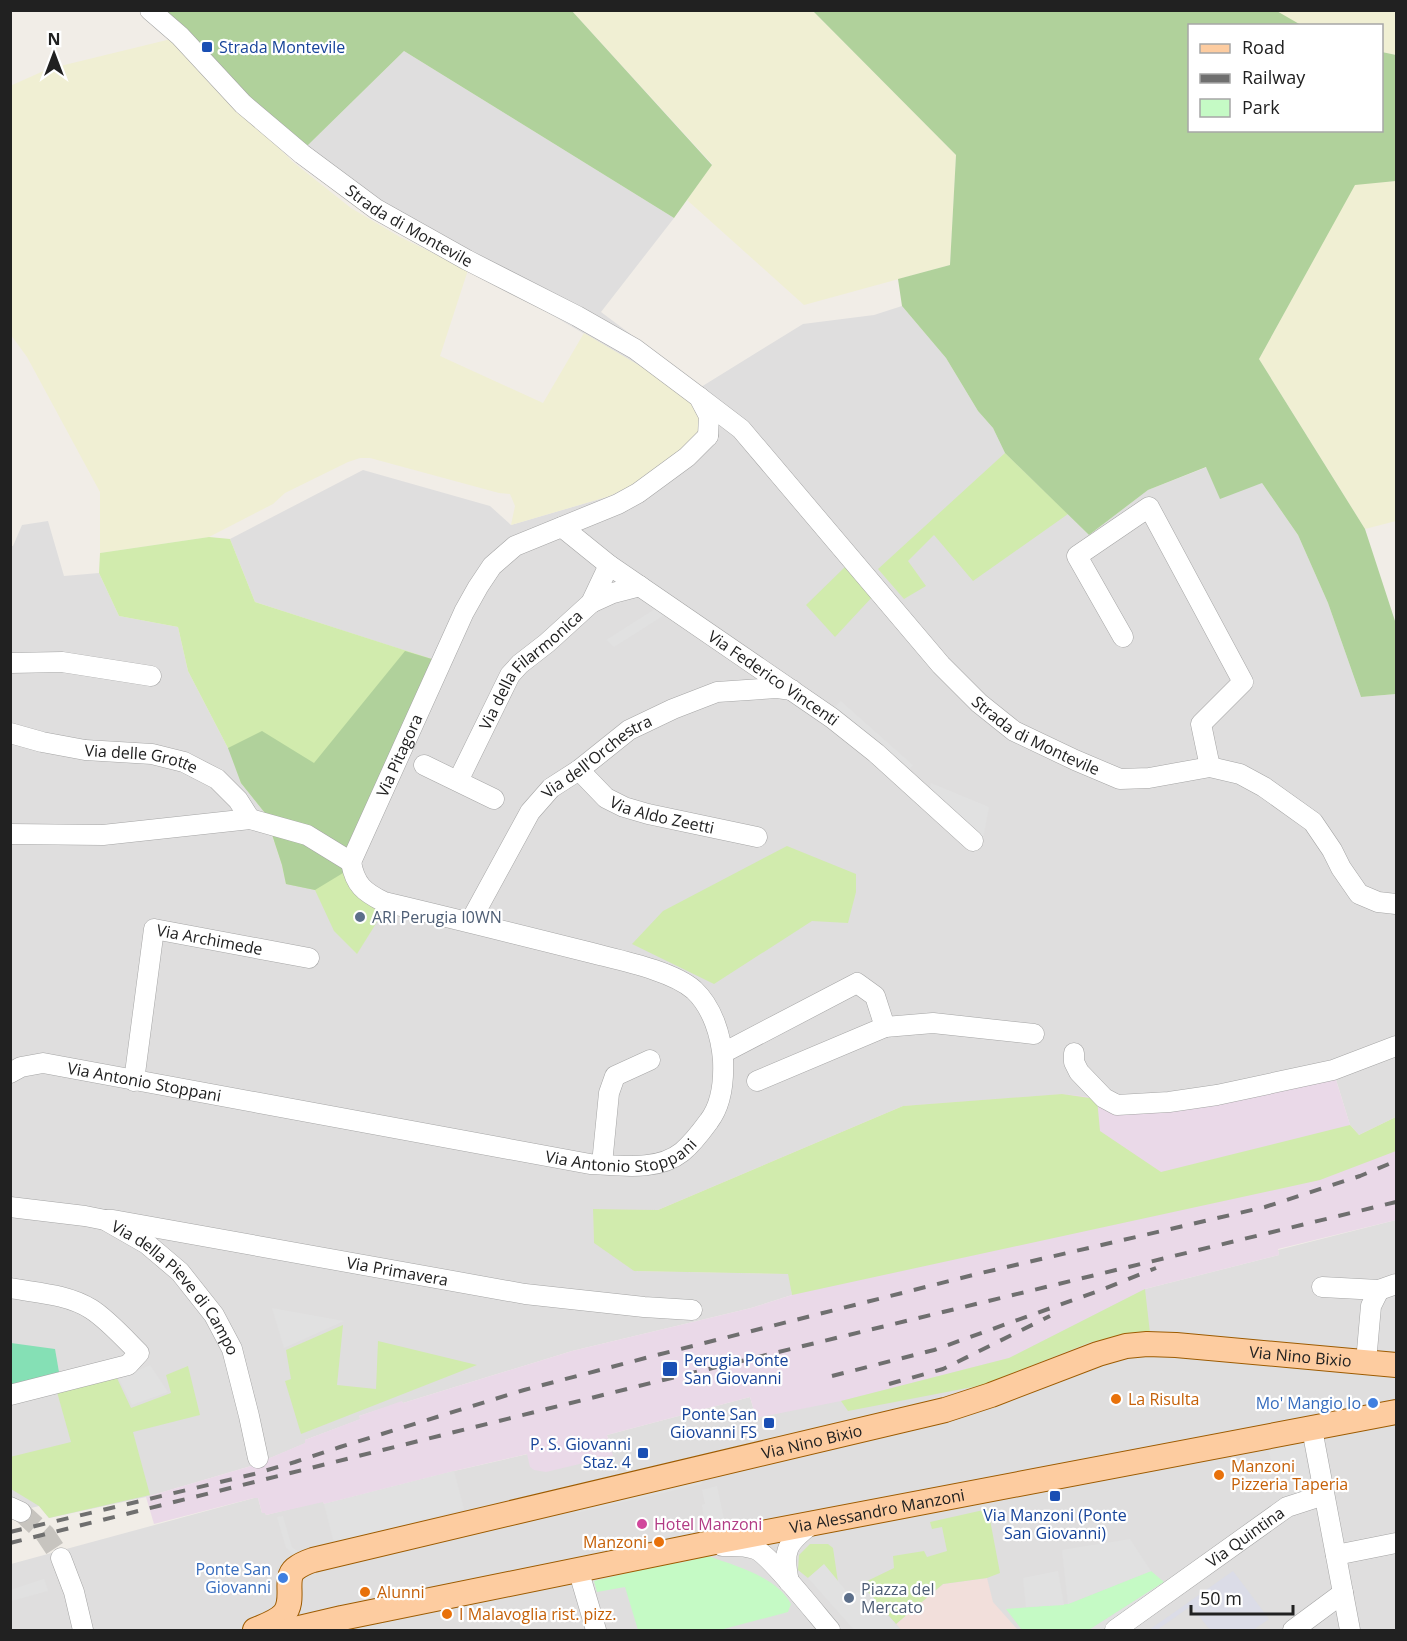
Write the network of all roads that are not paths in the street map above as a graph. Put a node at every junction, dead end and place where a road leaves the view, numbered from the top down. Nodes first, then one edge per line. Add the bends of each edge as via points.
1 (150, 10) edge
2 (699, 397) junction
3 (741, 429) junction
4 (708, 435) junction
5 (562, 527) junction
6 (609, 565) junction
7 (640, 586) junction
8 (591, 603) junction
9 (1123, 637) dead end
10 (10, 663) edge
11 (751, 663) junction
12 (151, 676) dead end
13 (792, 690) junction
14 (717, 692) junction
15 (10, 733) edge
16 (424, 765) dead end
17 (1210, 767) junction
18 (579, 770) junction
19 (458, 781) junction
20 (494, 799) dead end
21 (250, 819) junction
22 (10, 834) edge
23 (757, 837) dead end
24 (973, 841) dead end
25 (351, 862) junction
26 (1396, 904) edge
27 (470, 922) junction
28 (309, 958) dead end
29 (885, 1027) junction
30 (1034, 1034) dead end
31 (1396, 1046) edge
32 (723, 1053) junction
33 (1074, 1053) dead end
34 (650, 1060) dead end
35 (10, 1073) edge
36 (134, 1081) junction
37 (757, 1081) dead end
38 (602, 1164) junction
39 (10, 1207) edge
40 (105, 1220) junction
41 (1322, 1287) dead end
42 (1388, 1287) edge
43 (10, 1288) edge
44 (692, 1310) dead end
45 (1366, 1362) junction
46 (1396, 1365) edge
47 (10, 1395) edge
48 (1396, 1413) edge
49 (1312, 1428) junction
50 (258, 1458) dead end
51 (1324, 1495) junction
52 (813, 1523) junction
53 (1396, 1543) edge
54 (681, 1548) junction
55 (1336, 1555) junction
56 (61, 1558) tunnel mouth
57 (578, 1569) junction
58 (789, 1582) junction
59 (1343, 1593) junction
60 (290, 1620) edge
61 (83, 1629) edge
62 (255, 1630) edge
63 (596, 1630) edge
64 (830, 1630) edge
65 (1115, 1630) edge
66 (1293, 1630) edge
67 (1350, 1630) edge

1 - 2 street, Strada di Montevile via 180,36 243,104 376,209 635,349
2 - 3 street, Strada di Montevile
2 - 4 street via 709,416
3 - 4 street
3 - 17 street, Strada di Montevile via 941,665 1014,731 1120,779
4 - 5 street, Via Pitagora via 687,457 638,493
5 - 6 street, Via Federico Vincenti
5 - 25 street, Via Pitagora via 515,546 492,566 478,587
6 - 7 street, Via Federico Vincenti
6 - 8 street, Via della Filarmonica
7 - 8 street
7 - 11 street, Via Federico Vincenti
8 - 19 street, Via della Filarmonica via 510,675
9 - 17 street via 1077,556 1149,507 1243,682 1201,724
10 - 12 street via 62,662
11 - 13 street, Via Federico Vincenti
11 - 14 street via 746,672
13 - 14 street, Via dell'Orchestra
13 - 24 street, Via Federico Vincenti via 876,753
14 - 18 street, Via dell'Orchestra via 629,730
15 - 21 street, Via delle Grotte via 85,750 152,754 184,762 217,779
16 - 19 street
17 - 26 street, Strada di Montevile via 1240,774 1294,808 1320,831 1359,894
18 - 23 street, Via Aldo Zeetti via 606,798 624,807
18 - 27 street, Via dell'Orchestra via 551,788 530,812
19 - 20 street
21 - 22 street via 103,835
21 - 25 street via 308,835
25 - 27 street, Via Antonio Stoppani via 358,883 367,894 384,903
27 - 32 street, Via Antonio Stoppani via 678,979 706,1005
28 - 36 street, Via Archimede via 154,929
29 - 30 street via 933,1023
29 - 32 street via 875,996 857,983
29 - 37 street
31 - 33 street via 1333,1070 1229,1092 1169,1102 1117,1105 1104,1098 1079,1072
32 - 38 street, Via Antonio Stoppani via 722,1094 713,1116 682,1153 657,1164
34 - 38 street via 615,1076 609,1093
35 - 36 street, Via Antonio Stoppani via 44,1063
36 - 38 street, Via Antonio Stoppani
39 - 40 street, Via della Pieve di Campo
40 - 44 street, Via Primavera via 525,1294
40 - 50 street, Via della Pieve di Campo via 147,1244 180,1272 214,1315 232,1349
41 - 42 street, Via Nino Bixio
42 - 45 street, Via Nino Bixio via 1371,1306
43 - 47 street via 64,1297 91,1309 138,1353 128,1365
45 - 46 main road, Via Nino Bixio
45 - 60 main road, Via Nino Bixio via 1176,1345 1126,1346 945,1410 313,1560 291,1574
48 - 49 main road, Via Alessandro Manzoni
49 - 51 street
49 - 52 main road, Via Alessandro Manzoni
51 - 55 street
51 - 65 street, Via Quintina via 1287,1507
52 - 54 main road, Via Alessandro Manzoni
52 - 58 street via 789,1544 785,1566
53 - 55 street
54 - 57 main road, Via Alessandro Manzoni
54 - 58 street via 756,1549
55 - 59 street
56 - 61 street
57 - 60 main road, Via Alessandro Manzoni via 342,1618
57 - 63 street
58 - 64 street
59 - 66 street
59 - 67 street
60 - 62 main road via 272,1622

